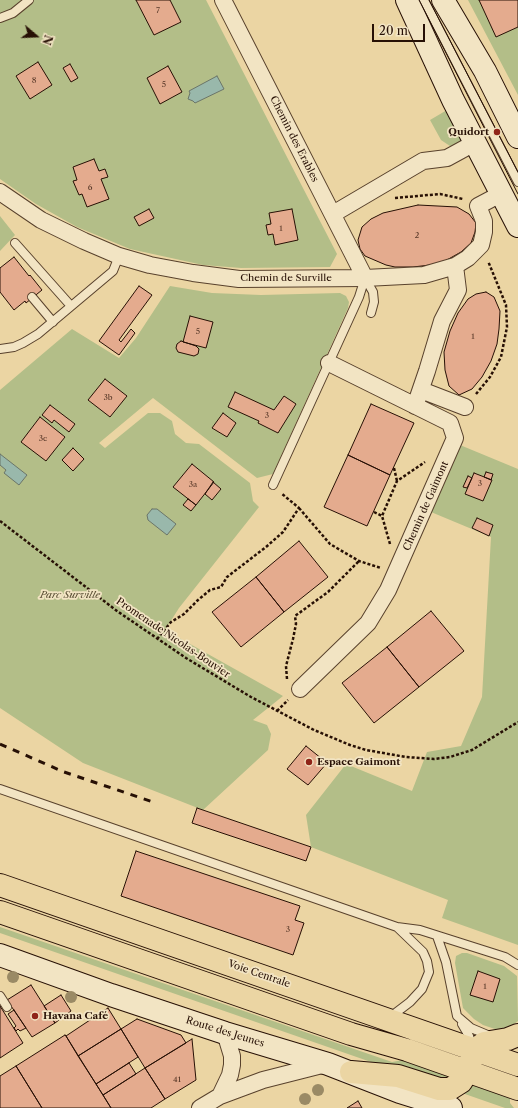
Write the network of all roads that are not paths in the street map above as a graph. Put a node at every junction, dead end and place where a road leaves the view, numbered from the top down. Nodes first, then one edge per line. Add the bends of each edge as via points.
1 (29, 0) edge
2 (223, 0) edge
3 (407, 0) edge
4 (424, 0) edge
5 (443, 0) edge
6 (0, 18) edge
7 (518, 137) edge
8 (468, 146) dead end
9 (505, 191) edge
10 (0, 192) edge
11 (333, 214) junction
12 (518, 226) edge
13 (15, 244) dead end
14 (119, 256) junction
15 (455, 266) junction
16 (365, 278) junction
17 (32, 297) dead end
18 (71, 306) junction
19 (371, 313) dead end
20 (53, 322) junction
21 (0, 349) edge
22 (329, 363) junction
23 (421, 390) junction
24 (415, 406) junction
25 (465, 407) road end
26 (273, 486) road end
27 (294, 685) road end
28 (0, 789) edge
29 (0, 885) edge
30 (0, 912) edge
31 (397, 927) junction
32 (438, 936) junction
33 (1, 956) edge
34 (518, 966) edge
35 (0, 996) edge
36 (7, 1007) dead end
37 (457, 1016) junction
38 (387, 1019) junction
39 (225, 1033) junction
40 (513, 1037) edge
41 (474, 1050) junction
42 (328, 1064) junction
43 (518, 1065) edge
44 (468, 1071) junction
45 (351, 1072) junction
46 (518, 1089) edge
47 (220, 1096) junction
48 (200, 1108) edge
49 (451, 1108) edge

1 - 6 lane via 13,13
2 - 11 street, Chemin des Erables
3 - 9 street via 453,100
4 - 9 lane
5 - 7 street via 485,71
8 - 11 street via 447,158 422,161
9 - 12 street
9 - 15 street via 478,206 484,221 481,245
10 - 14 street, Chemin de Surville via 41,220
11 - 16 street, Chemin des Erables
13 - 18 lane
14 - 16 street, Chemin de Surville via 164,268 239,279
14 - 18 lane via 113,271
15 - 16 street, Chemin de Surville via 424,274
15 - 23 street via 458,290 442,321
16 - 19 lane via 373,292
16 - 22 lane
17 - 20 lane
18 - 20 lane
20 - 21 lane via 24,343
22 - 24 street, Chemin de Gaimont
22 - 26 lane
23 - 24 street
23 - 25 street
24 - 27 street, Chemin de Gaimont via 450,423 456,438 396,575 368,623
28 - 31 lane
29 - 38 main road, Voie Centrale
30 - 44 main road
31 - 32 lane via 420,930
31 - 38 lane via 423,952 429,967 422,989 410,1002
32 - 34 lane via 505,957
32 - 37 lane via 448,968
33 - 39 street, Route des Jeunes
35 - 36 lane
37 - 40 lane via 471,1028 485,1035 495,1038
37 - 41 lane
38 - 41 main road, Voie Centrale
39 - 42 street, Route des Jeunes
39 - 47 street via 232,1065
40 - 41 main road via 484,1043
41 - 43 main road, Voie Centrale
41 - 44 main road
42 - 45 street, Route des Jeunes
42 - 47 street via 263,1080
44 - 45 main road via 461,1082 450,1089 439,1089 398,1076
44 - 46 main road
45 - 49 street, Route des Jeunes via 400,1092
47 - 48 street

